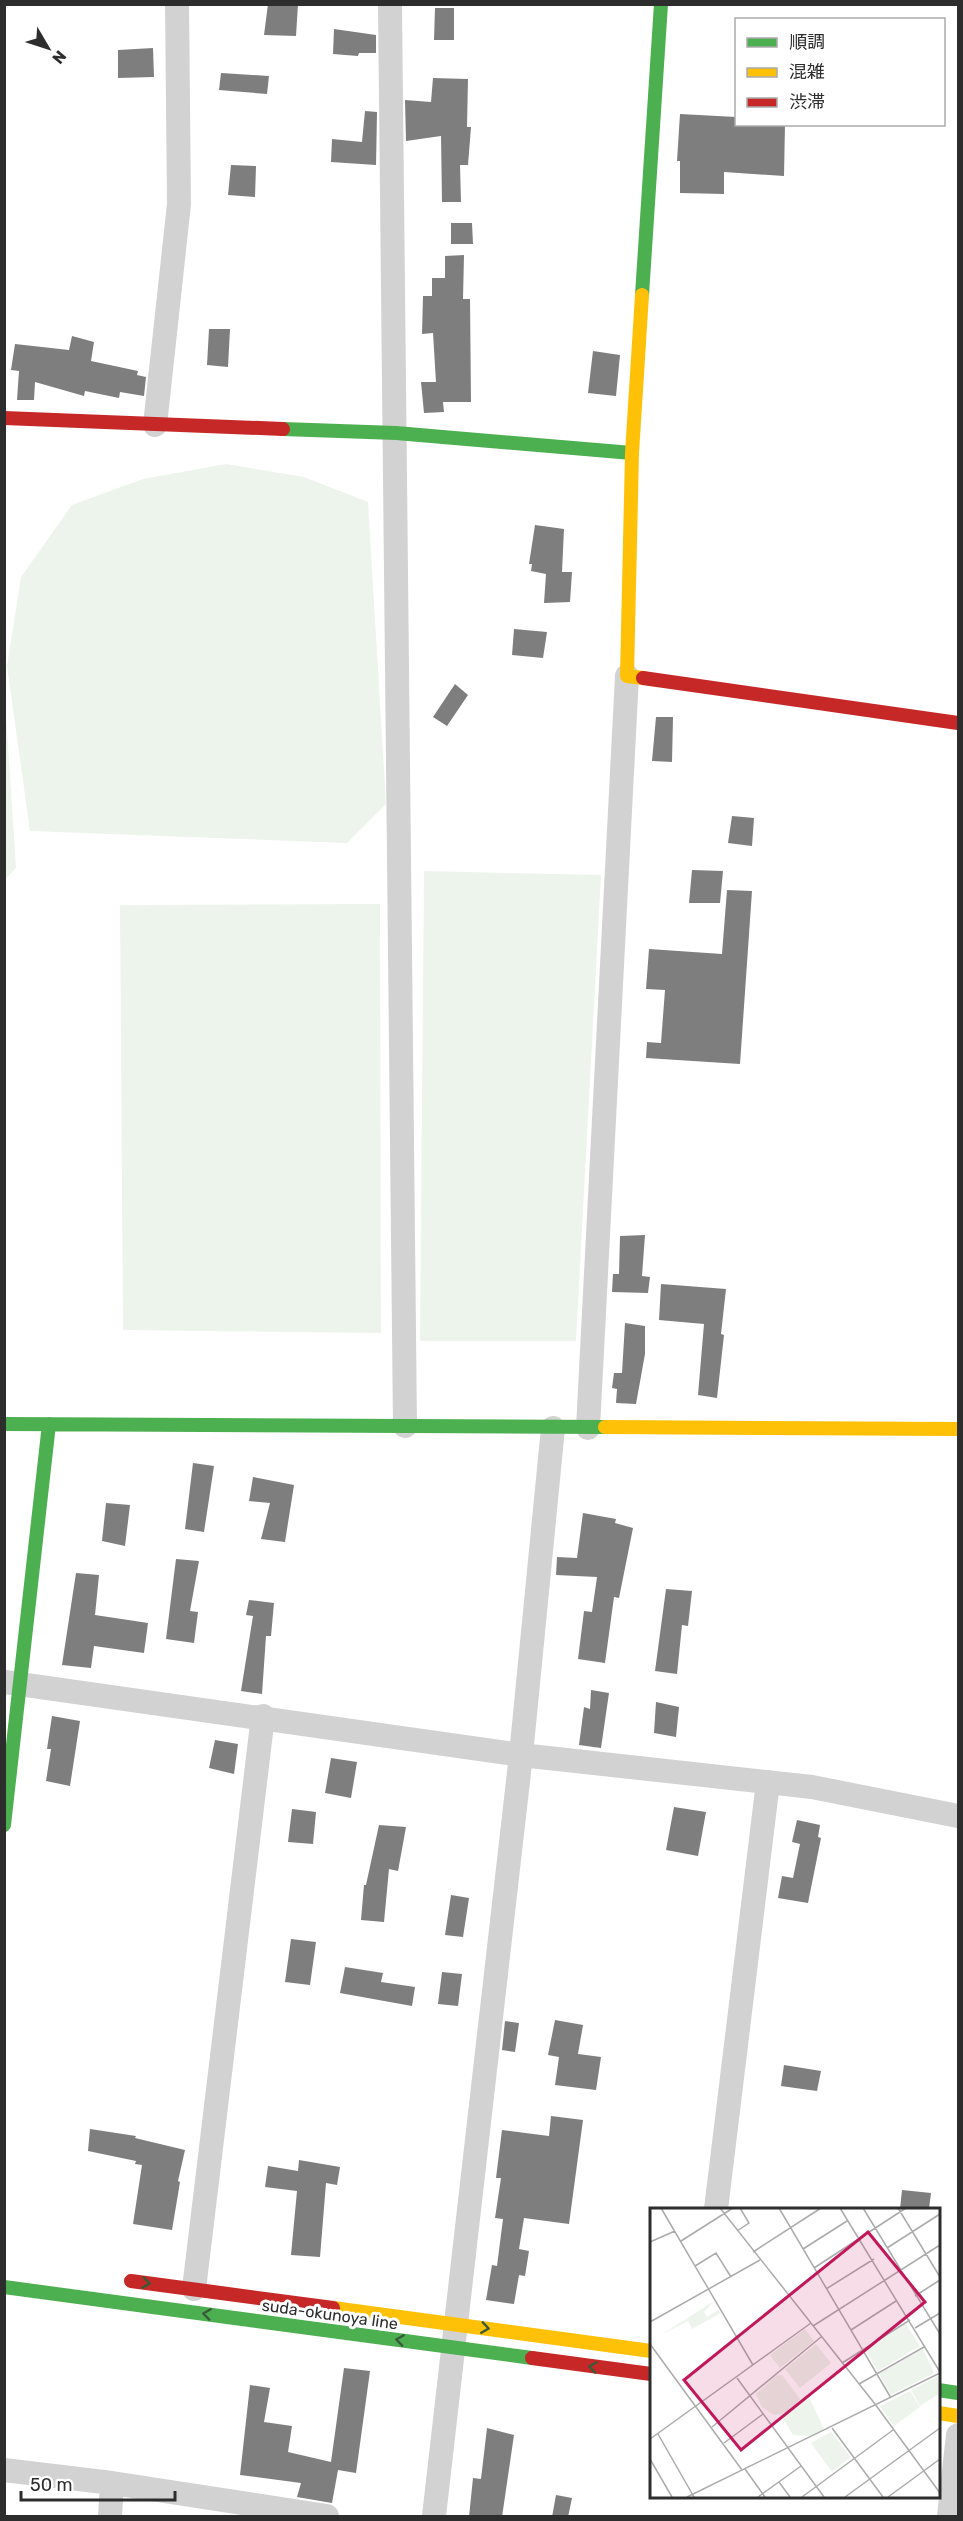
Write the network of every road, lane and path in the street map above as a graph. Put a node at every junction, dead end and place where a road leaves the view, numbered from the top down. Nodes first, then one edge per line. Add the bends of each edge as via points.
1 (177, 4) edge
2 (390, 4) edge
3 (661, 4) edge
4 (4, 418) edge
5 (154, 425) junction
6 (396, 433) junction
7 (632, 453) junction
8 (627, 676) junction
9 (958, 723) edge
10 (4, 1424) edge
11 (49, 1424) junction
12 (405, 1426) junction
13 (553, 1428) junction
14 (588, 1428) junction
15 (958, 1429) edge
16 (13, 1683) edge
17 (263, 1716) junction
18 (521, 1755) junction
19 (768, 1782) junction
20 (958, 1816) edge
21 (4, 1825) edge
22 (716, 2208) edge
23 (111, 2279) dead end
24 (4, 2287) edge
25 (194, 2289) junction
26 (453, 2336) junction
27 (650, 2351) edge
28 (650, 2374) edge
29 (958, 2386) edge
30 (939, 2390) edge
31 (958, 2393) edge
32 (958, 2398) edge
33 (939, 2413) edge
34 (958, 2416) edge
35 (958, 2435) edge
36 (4, 2470) edge
37 (112, 2483) junction
38 (110, 2517) edge
39 (327, 2517) edge
40 (434, 2517) edge
41 (949, 2517) edge

1 - 5 street via 179,204
2 - 6 street
3 - 7 street
4 - 5 street
5 - 6 street
6 - 7 street
6 - 12 street
7 - 8 street
8 - 9 street
8 - 14 street
10 - 11 street
11 - 12 street
11 - 16 street
12 - 13 street
13 - 14 street
13 - 18 street
14 - 15 street
16 - 17 street
16 - 21 street
17 - 18 street
17 - 25 street
18 - 19 street
18 - 26 street
19 - 20 street
19 - 22 street
23 -> 25 street, suda-okunoya line
26 -> 24 street, suda-okunoya line
25 - 26 street, suda-okunoya line
26 -> 27 street, suda-okunoya line
28 -> 26 street, suda-okunoya line
26 - 40 street
29 - 31 street
30 - 31 street
31 - 32 street
33 - 34 street
35 - 41 street
36 - 37 street
37 - 38 street
37 - 39 street

